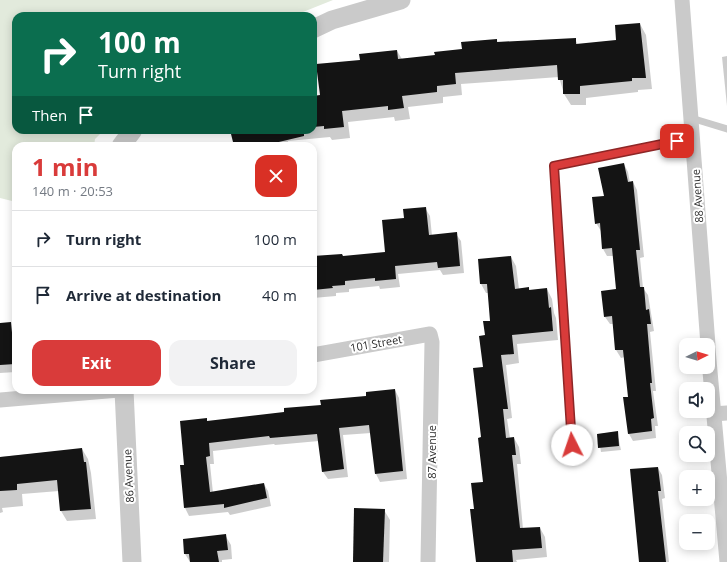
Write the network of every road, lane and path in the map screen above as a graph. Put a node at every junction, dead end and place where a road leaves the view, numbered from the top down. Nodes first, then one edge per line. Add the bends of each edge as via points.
1 (401, 0) edge
2 (682, 0) edge
3 (317, 27) edge
4 (691, 118) junction
5 (727, 129) edge
6 (692, 138) junction
7 (707, 338) edge
8 (432, 342) joint
9 (317, 354) edge
10 (713, 374) edge
11 (71, 394) edge
12 (124, 394) edge
13 (0, 400) edge
14 (720, 414) edge
15 (572, 445) dead end
16 (132, 562) edge
17 (428, 562) edge
18 (727, 562) edge

1 - 3 street via 332,20
2 - 4 street, 88 Avenue
4 - 5 lane
4 - 6 street, 88 Avenue
6 - 7 street, 88 Avenue
6 - 15 lane via 554,166
8 - 9 street, 101 Street via 430,334
8 - 17 street, 87 Avenue
10 - 14 street
11 - 13 street
12 - 16 street, 86 Avenue
14 - 18 street

